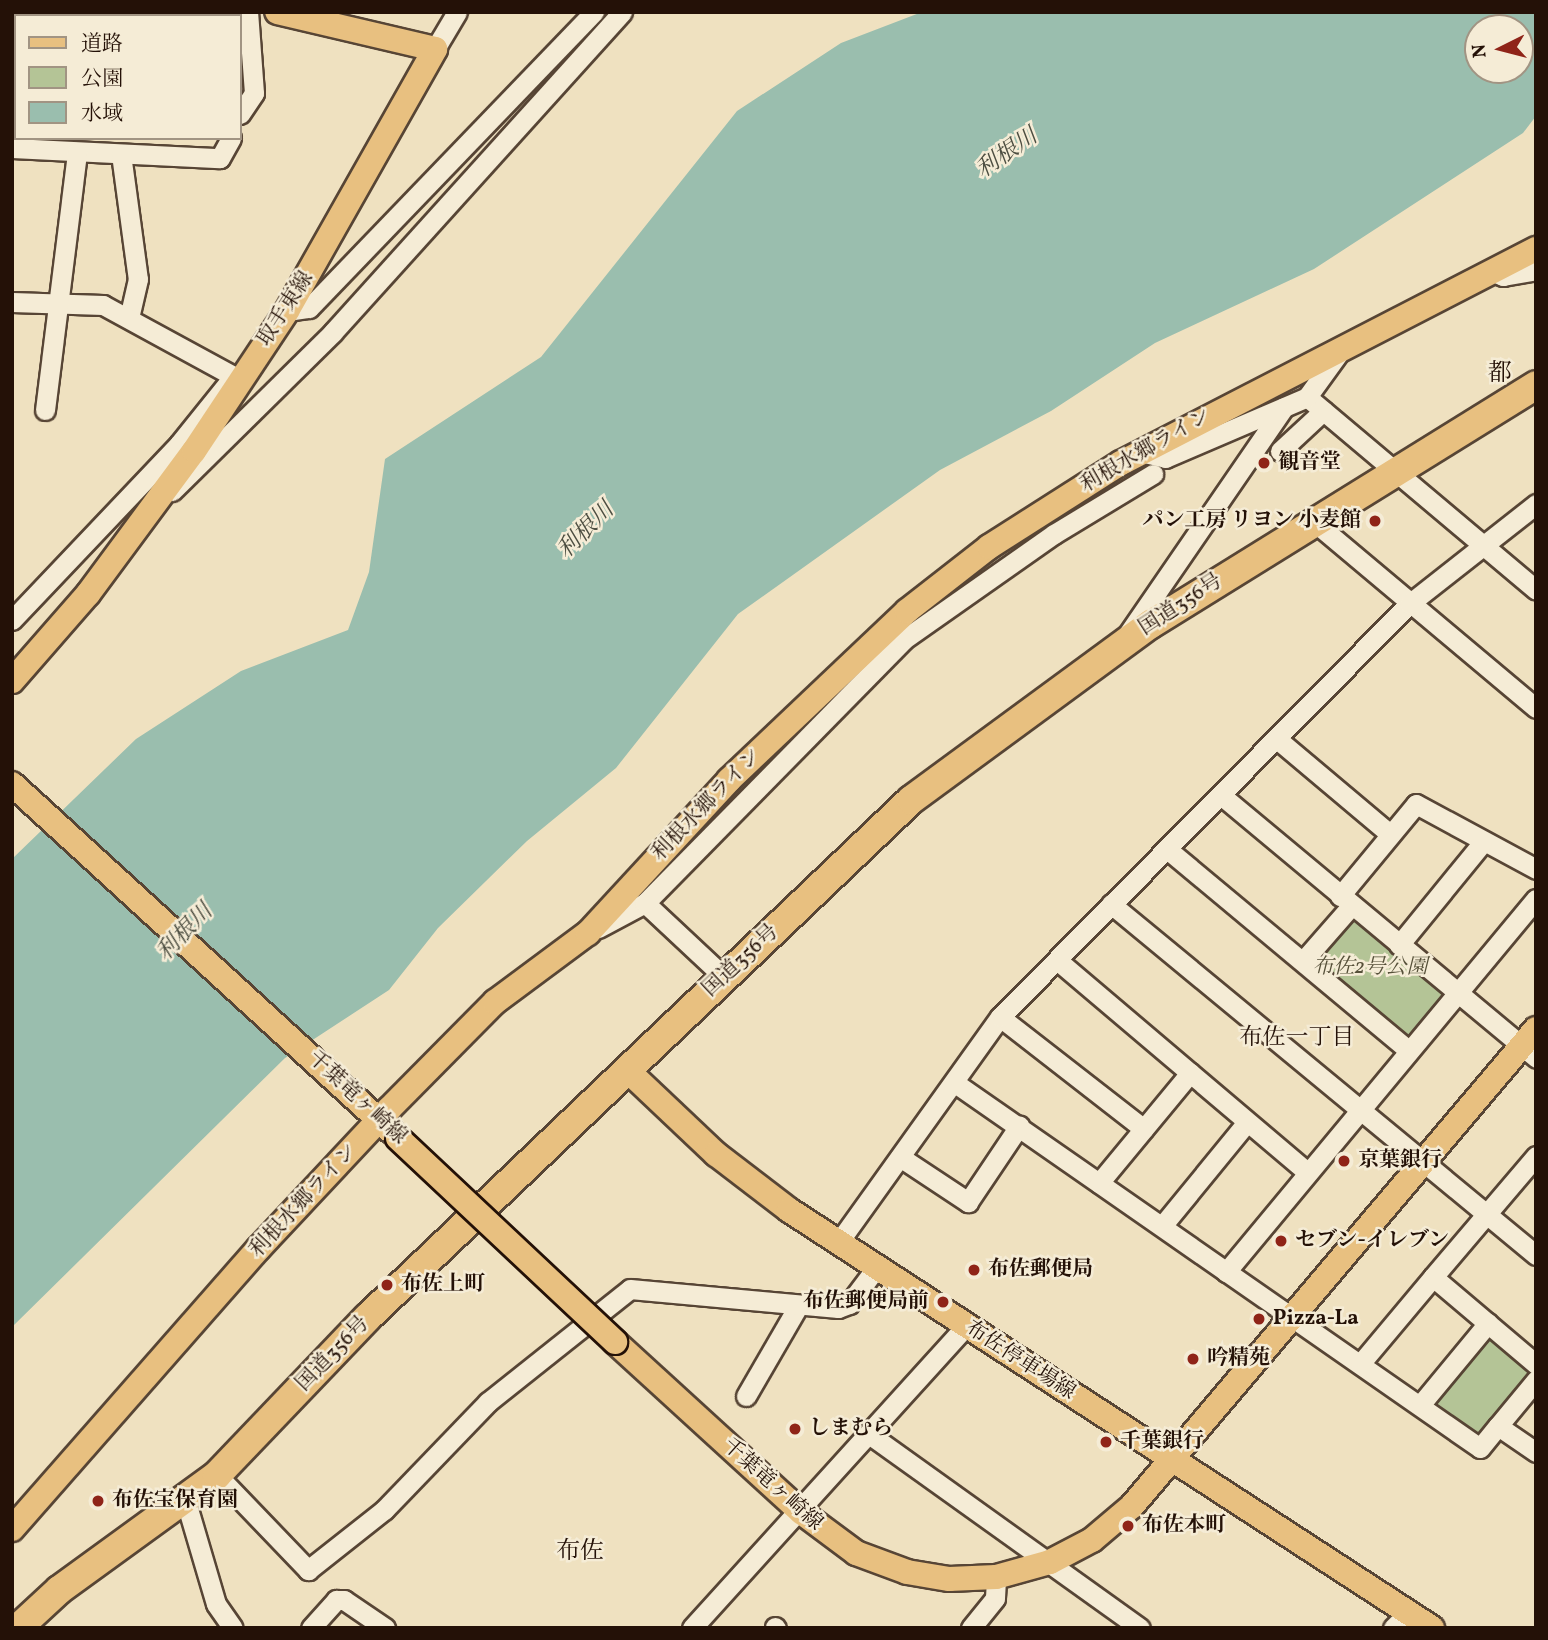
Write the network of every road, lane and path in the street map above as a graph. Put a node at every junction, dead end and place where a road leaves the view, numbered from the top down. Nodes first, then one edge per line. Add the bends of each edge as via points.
1 (248, 12) edge
2 (277, 12) edge
3 (457, 12) edge
4 (622, 12) edge
5 (590, 13) edge
6 (435, 49) junction
7 (242, 111) edge
8 (230, 140) edge
9 (12, 148) edge
10 (77, 152) junction
11 (121, 154) junction
12 (1536, 249) edge
13 (1536, 270) edge
14 (1491, 271) junction
15 (12, 302) edge
16 (62, 303) junction
17 (287, 311) junction
18 (130, 315) junction
19 (1345, 345) junction
20 (239, 379) junction
21 (1536, 384) edge
22 (1307, 397) junction
23 (1283, 407) junction
24 (45, 410) dead end
25 (1323, 411) junction
26 (1280, 451) dead end
27 (1140, 452) junction
28 (1397, 470) junction
29 (1153, 474) dead end
30 (158, 503) junction
31 (1536, 503) edge
32 (1312, 520) junction
33 (1480, 542) junction
34 (1536, 590) edge
35 (1409, 604) junction
36 (12, 620) edge
37 (1121, 644) junction
38 (12, 681) edge
39 (1536, 708) edge
40 (1278, 739) junction
41 (12, 784) edge
42 (1222, 796) junction
43 (1390, 834) junction
44 (1483, 842) junction
45 (1167, 849) junction
46 (654, 859) junction
47 (1536, 869) edge
48 (1536, 899) edge
49 (1346, 900) junction
50 (645, 902) junction
51 (1111, 904) junction
52 (588, 933) junction
53 (1399, 945) junction
54 (1058, 960) junction
55 (1303, 961) junction
56 (724, 977) junction
57 (1456, 994) junction
58 (1000, 1017) junction
59 (1531, 1045) edge
60 (1408, 1050) junction
61 (626, 1069) junction
62 (1190, 1073) junction
63 (955, 1083) junction
64 (1358, 1111) junction
65 (374, 1113) junction
66 (1247, 1122) junction
67 (1019, 1126) junction
68 (1144, 1129) junction
69 (900, 1157) junction
70 (1535, 1158) edge
71 (1421, 1164) junction
72 (1306, 1171) junction
73 (1099, 1183) junction
74 (1485, 1215) junction
75 (1162, 1226) junction
76 (838, 1243) junction
77 (1536, 1255) edge
78 (876, 1268) junction
79 (1226, 1272) junction
80 (1433, 1277) junction
81 (797, 1308) junction
82 (1291, 1320) junction
83 (1488, 1323) junction
84 (966, 1326) junction
85 (1360, 1364) junction
86 (1536, 1364) edge
87 (1536, 1380) edge
88 (746, 1396) dead end
89 (1421, 1404) junction
90 (1498, 1426) junction
91 (869, 1434) junction
92 (1536, 1452) edge
93 (1173, 1460) junction
94 (217, 1475) junction
95 (186, 1502) junction
96 (802, 1512) junction
97 (12, 1529) edge
98 (1050, 1562) junction
99 (996, 1577) junction
100 (1401, 1620) edge
101 (18, 1628) edge
102 (233, 1628) edge
103 (311, 1628) edge
104 (385, 1628) edge
105 (692, 1628) edge
106 (971, 1628) edge
107 (1140, 1628) edge
108 (1433, 1628) edge

1 - 7 street via 254,93
2 - 6 main road
3 - 6 street
4 - 30 street via 333,332
5 - 17 street via 309,308
6 - 17 main road, 取手東線
8 - 11 street via 220,158
9 - 10 street
10 - 11 street
10 - 16 street
11 - 18 street via 138,279
12 - 14 main road, 利根水郷ライン
13 - 14 street via 1503,276
14 - 19 main road, 利根水郷ライン
15 - 16 street
16 - 18 street via 103,304
16 - 24 street
17 - 20 main road, 取手東線
18 - 20 street
19 - 22 street
19 - 27 main road, 利根水郷ライン
20 - 30 main road, 取手東線
20 - 36 street via 227,383 179,444
21 - 28 highway, 国道356号
22 - 23 street
22 - 25 street
23 - 27 street via 1165,458
23 - 37 street
25 - 26 street
25 - 28 street
27 - 46 main road, 利根水郷ライン via 989,547 907,611
28 - 32 highway, 国道356号
28 - 33 street
29 - 50 street via 1043,541 903,640
30 - 38 main road, 取手東線
31 - 33 street
32 - 35 street
32 - 37 highway, 国道356号
33 - 34 street
33 - 35 street
35 - 39 street
35 - 40 street
37 - 56 highway, 国道356号 via 911,800
40 - 42 street
40 - 43 street
41 - 65 main road, 千葉竜ヶ崎線
42 - 45 street
42 - 49 street
43 - 44 street via 1416,804
43 - 49 street
44 - 47 street
44 - 53 street
45 - 51 street
45 - 55 street
46 - 50 street
46 - 52 main road, 利根水郷ライン
48 - 57 street
49 - 53 street
49 - 55 street
50 - 52 street
50 - 56 street
51 - 54 street
51 - 64 street
52 - 65 main road, 利根水郷ライン via 495,1002
53 - 57 street
54 - 58 street
54 - 62 street
55 - 60 street
56 - 61 highway, 国道356号
57 - 59 street
57 - 60 street
58 - 63 street
58 - 68 street
59 - 71 main road, 千葉竜ヶ崎線
60 - 64 street
61 - 76 main road, 布佐停車場線 via 716,1154
61 - 94 highway, 国道356号 via 367,1318
62 - 66 street
62 - 68 street
63 - 67 street
63 - 69 street
64 - 71 street
64 - 72 street
65 - 96 main road, 千葉竜ヶ崎線, bridge
65 - 97 main road, 利根水郷ライン
66 - 72 street
66 - 75 street
67 - 69 street via 968,1202
67 - 73 street
68 - 73 street
69 - 76 street
70 - 74 street
71 - 74 street
71 - 82 main road, 千葉竜ヶ崎線
72 - 79 street
73 - 75 street
74 - 77 street
74 - 80 street
75 - 79 street
76 - 78 main road, 布佐停車場線
78 - 81 street via 849,1304
78 - 84 main road, 布佐停車場線
79 - 82 street
80 - 83 street
80 - 85 street
81 - 88 street
81 - 94 street via 630,1289 488,1402 384,1510 308,1570
82 - 85 street
82 - 93 main road, 千葉竜ヶ崎線
83 - 86 street
83 - 89 street
84 - 91 street
84 - 93 main road, 布佐停車場線
85 - 89 street
87 - 90 street
89 - 90 street via 1480,1448
90 - 92 street
91 - 96 street
91 - 98 street
93 - 98 main road, 千葉竜ヶ崎線 via 1116,1522
93 - 100 main road, 布佐停車場線
94 - 95 highway, 国道356号
95 - 101 highway, 国道356号 via 59,1590
95 - 102 street via 216,1604
96 - 99 main road, 千葉竜ヶ崎線 via 840,1544 887,1566 949,1579
96 - 105 street
98 - 99 main road, 千葉竜ヶ崎線
98 - 107 street
99 - 106 street via 995,1598
100 - 108 main road, 布佐停車場線
103 - 104 street via 336,1600 344,1600

